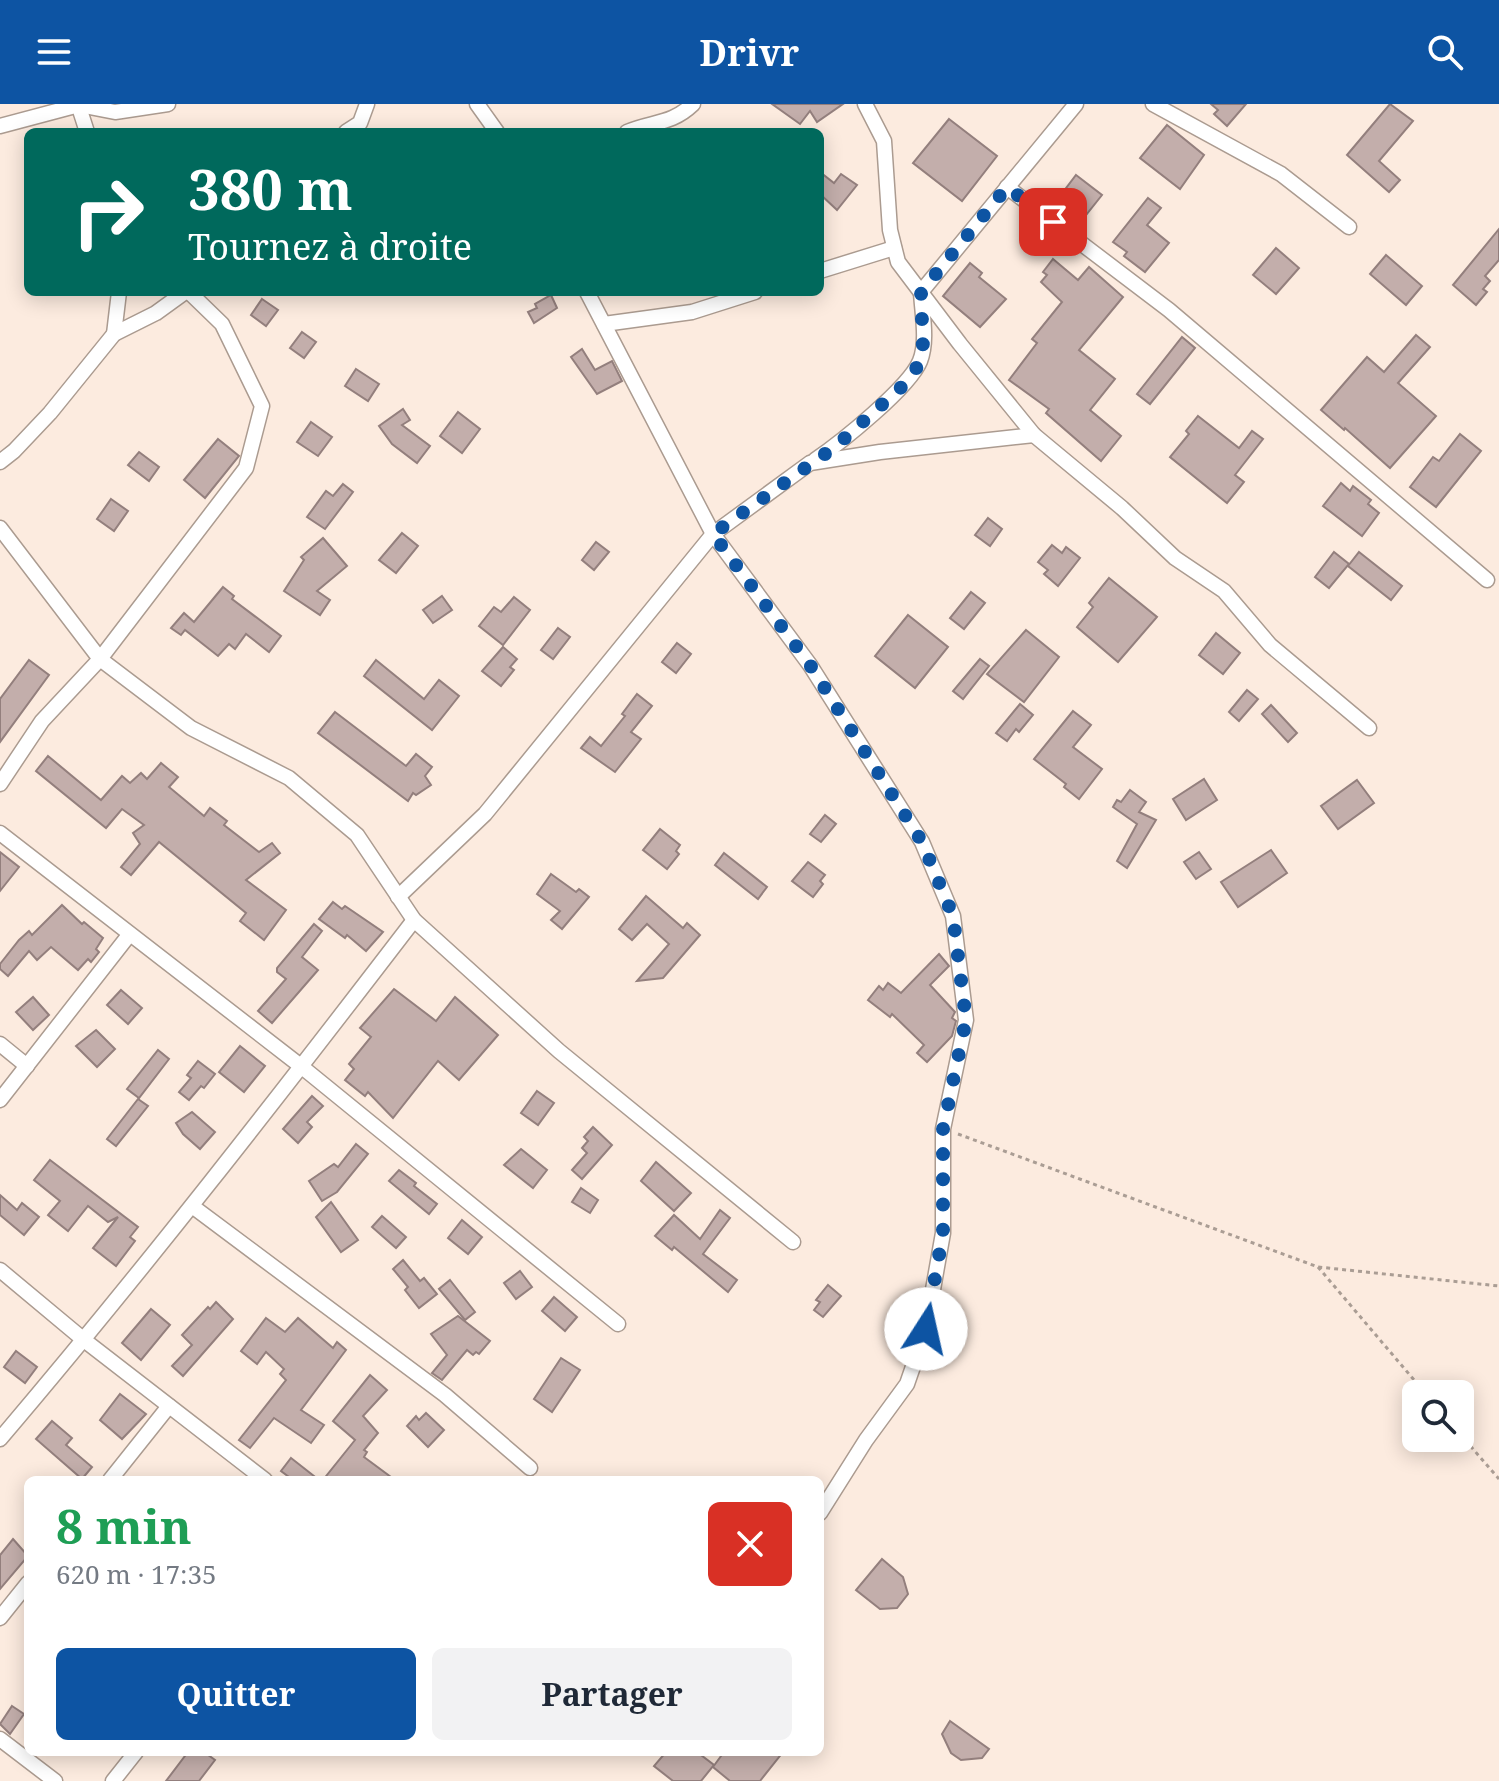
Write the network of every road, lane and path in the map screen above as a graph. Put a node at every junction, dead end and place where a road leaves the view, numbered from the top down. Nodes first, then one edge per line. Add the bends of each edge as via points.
1 (168, 104) edge
2 (367, 104) edge
3 (477, 104) edge
4 (693, 104) edge
5 (865, 104) edge
6 (1076, 104) edge
7 (1153, 104) edge
8 (78, 105) edge
9 (0, 126) edge
10 (86, 128) edge
11 (352, 128) edge
12 (494, 128) edge
13 (636, 128) edge
14 (1007, 187) junction
15 (1349, 227) dead end
16 (894, 248) junction
17 (824, 270) edge
18 (921, 292) junction
19 (119, 296) edge
20 (181, 296) edge
21 (191, 296) edge
22 (589, 296) edge
23 (742, 296) edge
24 (604, 324) junction
25 (114, 334) junction
26 (1034, 435) junction
27 (0, 462) edge
28 (810, 463) junction
29 (0, 528) edge
30 (713, 534) junction
31 (1487, 580) dead end
32 (100, 659) junction
33 (1369, 728) dead end
34 (0, 784) edge
35 (0, 833) edge
36 (398, 897) junction
37 (414, 920) junction
38 (129, 935) junction
39 (0, 1044) edge
40 (27, 1066) junction
41 (302, 1067) junction
42 (0, 1100) edge
43 (943, 1129) junction
44 (192, 1206) junction
45 (793, 1242) dead end
46 (1318, 1267) junction
47 (0, 1270) edge
48 (1499, 1286) edge
49 (618, 1324) dead end
50 (84, 1340) junction
51 (1414, 1380) edge
52 (169, 1406) junction
53 (0, 1439) edge
54 (1474, 1450) edge
55 (530, 1468) dead end
56 (113, 1476) edge
57 (260, 1476) edge
58 (1499, 1479) edge
59 (824, 1507) edge
60 (24, 1588) edge
61 (0, 1618) edge
62 (0, 1739) edge
63 (133, 1756) edge
64 (55, 1781) edge
65 (113, 1781) edge

1 - 8 street via 115,112
2 - 11 street via 360,123
3 - 12 street
4 - 13 street via 669,122
5 - 16 street via 884,141
6 - 14 street
7 - 15 street via 1281,174
8 - 9 street
8 - 10 street
14 - 18 street
14 - 31 street via 1169,310
16 - 17 street
16 - 18 street
18 - 26 street
18 - 28 street via 919,364 890,398
19 - 25 street
20 - 25 street
21 - 32 street via 222,324 262,406 246,468
22 - 24 street
23 - 24 street via 692,312
24 - 30 street
25 - 27 street via 50,413
26 - 28 street
26 - 33 street via 1175,558 1224,591 1270,645
28 - 30 street
29 - 32 street
30 - 36 street via 485,814
30 - 43 street via 810,665 922,842 953,916 966,1020
32 - 34 street via 42,721
32 - 36 street via 191,728 289,778 357,835
35 - 38 street
36 - 37 street
37 - 41 street
37 - 45 street via 559,1051
38 - 40 street
38 - 41 street
39 - 40 street
40 - 42 street
41 - 44 street
41 - 49 street
43 - 46 path
43 - 59 street via 943,1233 926,1329 907,1384
44 - 50 street
44 - 55 street via 445,1395
46 - 48 path
46 - 51 path
47 - 50 street
50 - 52 street
50 - 53 street
52 - 56 street
52 - 57 street
54 - 58 path
60 - 61 street
62 - 64 street
63 - 65 street

